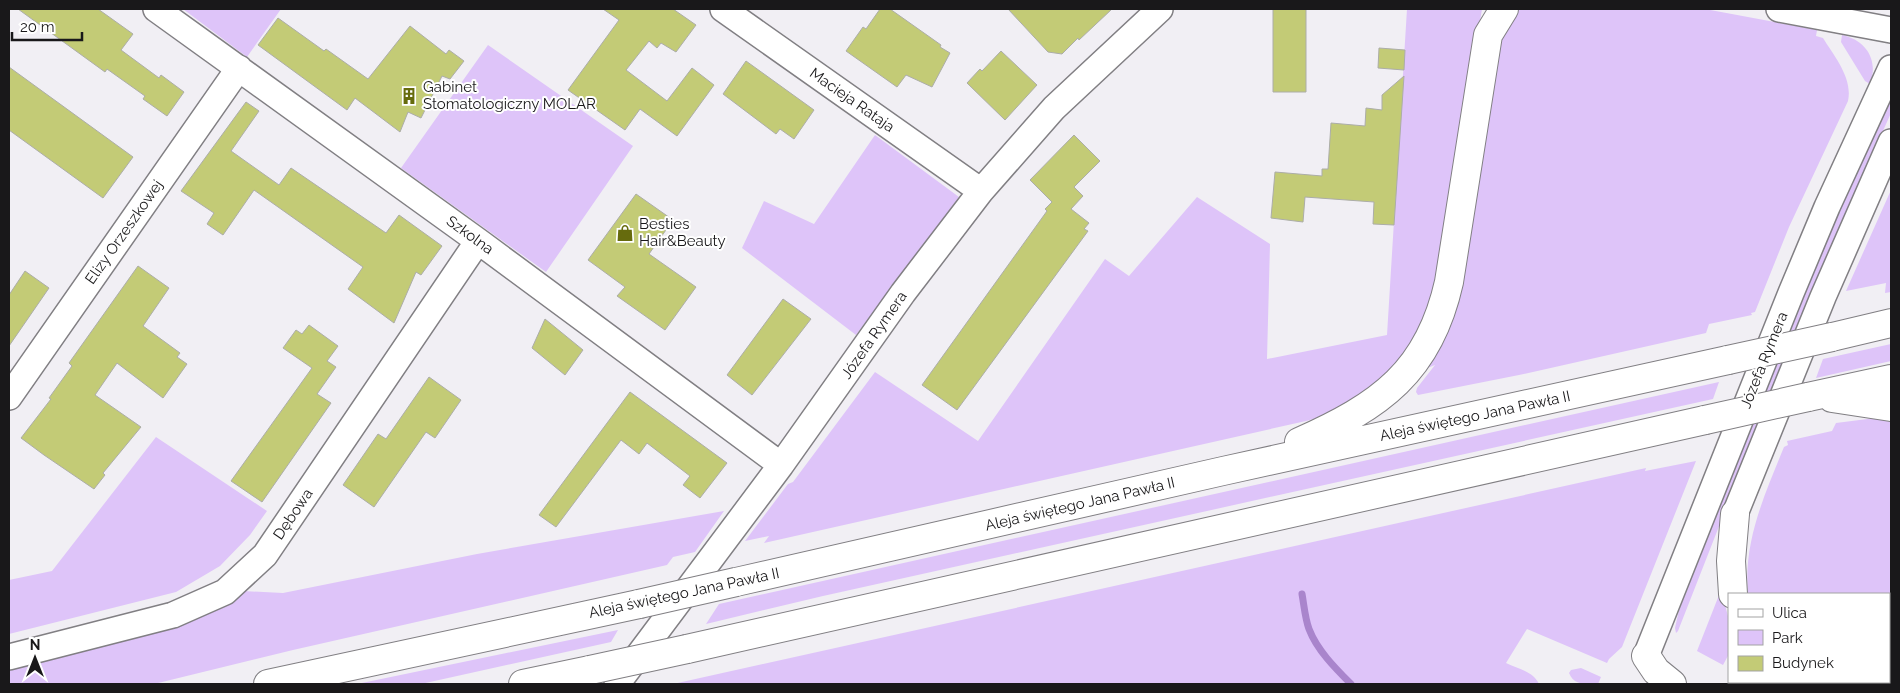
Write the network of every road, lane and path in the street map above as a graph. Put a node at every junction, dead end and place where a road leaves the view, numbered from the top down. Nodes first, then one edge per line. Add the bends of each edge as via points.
1 (156, 9) edge
2 (723, 9) edge
3 (1160, 9) edge
4 (1492, 9) edge
5 (1504, 9) edge
6 (1779, 9) edge
7 (1891, 30) edge
8 (1488, 35) junction
9 (240, 68) junction
10 (1891, 68) edge
11 (1891, 142) edge
12 (981, 191) junction
13 (478, 241) junction
14 (1891, 323) edge
15 (1891, 379) edge
16 (9, 397) edge
17 (1812, 397) junction
18 (1891, 407) edge
19 (781, 465) junction
20 (1223, 471) junction
21 (1735, 514) joint
22 (1733, 593) edge
23 (1646, 656) joint
24 (9, 657) edge
25 (268, 684) edge
26 (523, 684) edge
27 (617, 684) edge
28 (1672, 684) edge

1 - 9 street, Szkolna
2 - 12 street, Macieja Rataja
3 - 12 street, Józefa Rymera via 1054,108
4 - 8 main road
5 - 8 main road
6 - 7 street
8 - 20 main road via 1449,282 1441,314 1424,349 1407,372 1362,411 1334,427
9 - 13 street, Szkolna
9 - 16 street, Elizy Orzeszkowej
10 - 23 street, Józefa Rymera via 1791,292
11 - 21 street, Józefa Rymera via 1823,297
12 - 19 street, Józefa Rymera via 903,293
13 - 19 street, Szkolna
13 - 24 street, Dębowa via 265,555 226,592 173,615
14 - 20 main road, Aleja świętego Jana Pawła II, bridge
15 - 17 main road
17 - 18 main road
17 - 26 main road, bridge
19 - 27 street, Józefa Rymera
20 - 25 main road, Aleja świętego Jana Pawła II, bridge via 639,604
21 - 22 main road via 1730,561
23 - 28 main road via 1656,671

